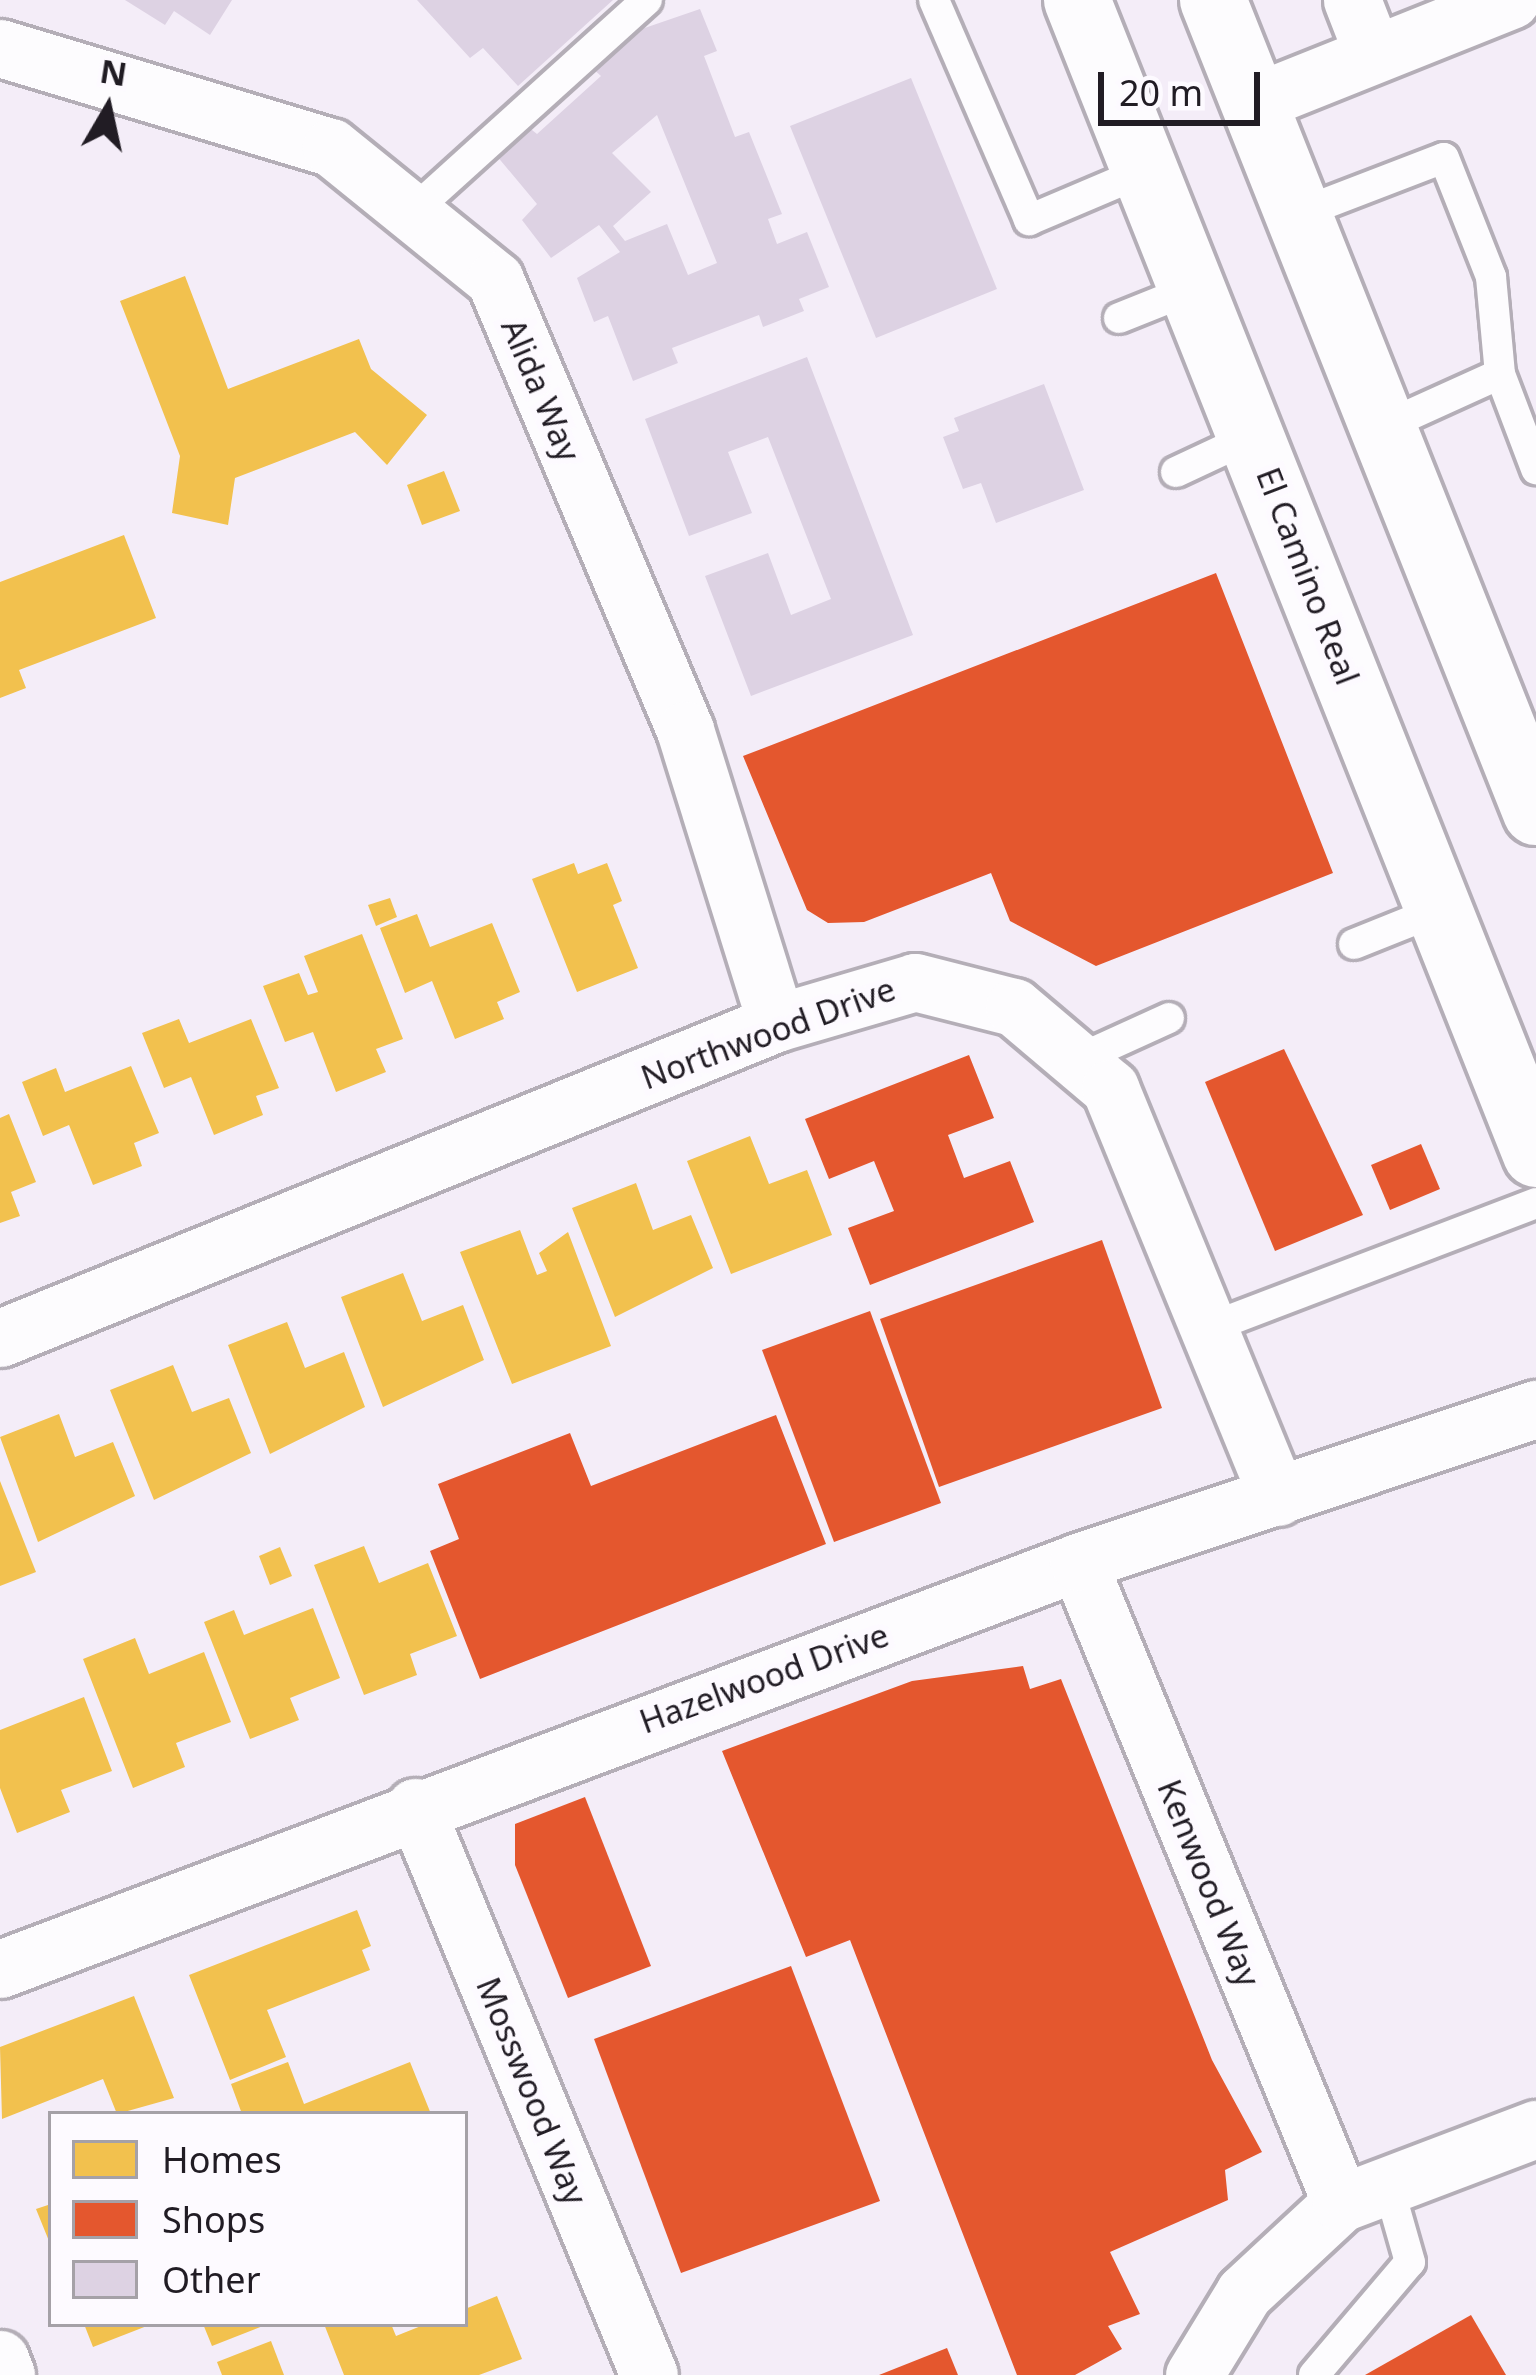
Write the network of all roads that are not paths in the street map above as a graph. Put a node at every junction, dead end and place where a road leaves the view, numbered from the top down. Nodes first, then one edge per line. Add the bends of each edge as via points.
1 (647, 0) edge
2 (934, 0) edge
3 (1078, 0) edge
4 (1213, 0) edge
5 (1352, 0) edge
6 (1511, 0) edge
7 (0, 48) edge
8 (1373, 54) junction
9 (1253, 103) junction
10 (1147, 170) junction
11 (411, 213) junction
12 (1298, 214) junction
13 (1194, 289) junction
14 (1120, 318) dead end
15 (1500, 374) junction
16 (1383, 427) junction
17 (1253, 436) junction
18 (1536, 469) edge
19 (1176, 472) dead end
20 (1536, 812) edge
21 (1439, 910) junction
22 (1354, 944) dead end
23 (1169, 1018) dead end
24 (776, 1023) junction
25 (1077, 1060) junction
26 (1536, 1154) edge
27 (1536, 1203) edge
28 (1209, 1328) junction
29 (0, 1338) edge
30 (1536, 1409) edge
31 (1278, 1497) junction
32 (1078, 1562) junction
33 (415, 1807) junction
34 (0, 1969) edge
35 (1534, 2136) edge
36 (1364, 2194) junction
37 (0, 2359) edge
38 (6, 2375) edge
39 (649, 2375) edge
40 (1195, 2375) edge
41 (1314, 2375) edge

1 - 11 lane
2 - 10 lane via 1029,220
3 - 10 main road, El Camino Real
4 - 9 main road
5 - 8 street
6 - 8 street
7 - 11 street, Alida Way via 331,147
8 - 9 street
9 - 12 main road
10 - 13 main road, El Camino Real
11 - 24 street, Alida Way via 495,280 685,730
12 - 15 lane via 1444,158 1491,277
12 - 16 main road
13 - 14 lane
13 - 17 main road, El Camino Real
15 - 16 lane
15 - 18 lane
16 - 20 main road
17 - 19 lane
17 - 21 main road, El Camino Real
21 - 22 lane
21 - 26 main road, El Camino Real
23 - 25 lane
24 - 25 street, Northwood Drive via 915,982 1014,1006
24 - 29 street, Northwood Drive
25 - 28 street, Northwood Drive via 1110,1088
27 - 28 lane
28 - 31 street, Northwood Drive
30 - 31 street, Hazelwood Drive
31 - 32 street, Hazelwood Drive
32 - 33 street, Hazelwood Drive
32 - 36 street, Kenwood Way
33 - 34 street, Hazelwood Drive
33 - 39 street, Mosswood Way
35 - 36 street
36 - 40 street via 1244,2294
36 - 41 lane via 1410,2262
37 - 38 street

